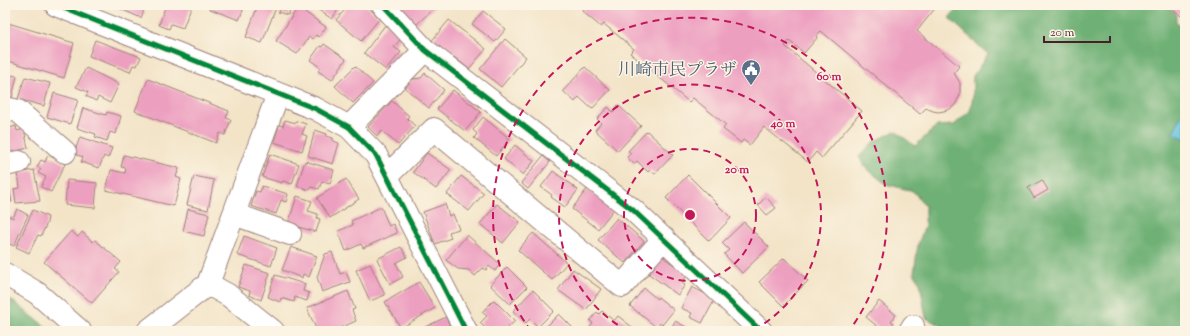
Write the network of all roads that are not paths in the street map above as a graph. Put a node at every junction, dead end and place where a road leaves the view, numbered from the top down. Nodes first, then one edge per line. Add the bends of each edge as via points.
1 (56, 5) edge
2 (383, 5) edge
3 (425, 50) junction
4 (278, 94) junction
5 (5, 108) edge
6 (349, 127) junction
7 (65, 152) dead end
8 (387, 176) junction
9 (234, 214) junction
10 (290, 234) dead end
11 (664, 238) junction
12 (5, 274) edge
13 (208, 284) junction
14 (80, 331) edge
15 (148, 331) edge
16 (273, 331) edge
17 (466, 331) edge
18 (761, 331) edge

1 - 4 street
2 - 3 street
3 - 6 street
3 - 11 street via 633,210
4 - 6 street via 316,109
4 - 9 street
5 - 7 street via 18,111
6 - 8 street via 376,155
8 - 11 street via 434,129 622,286
8 - 17 street
9 - 10 street
9 - 13 street
11 - 18 street
12 - 14 street via 38,293
13 - 15 street
13 - 16 street via 228,295

